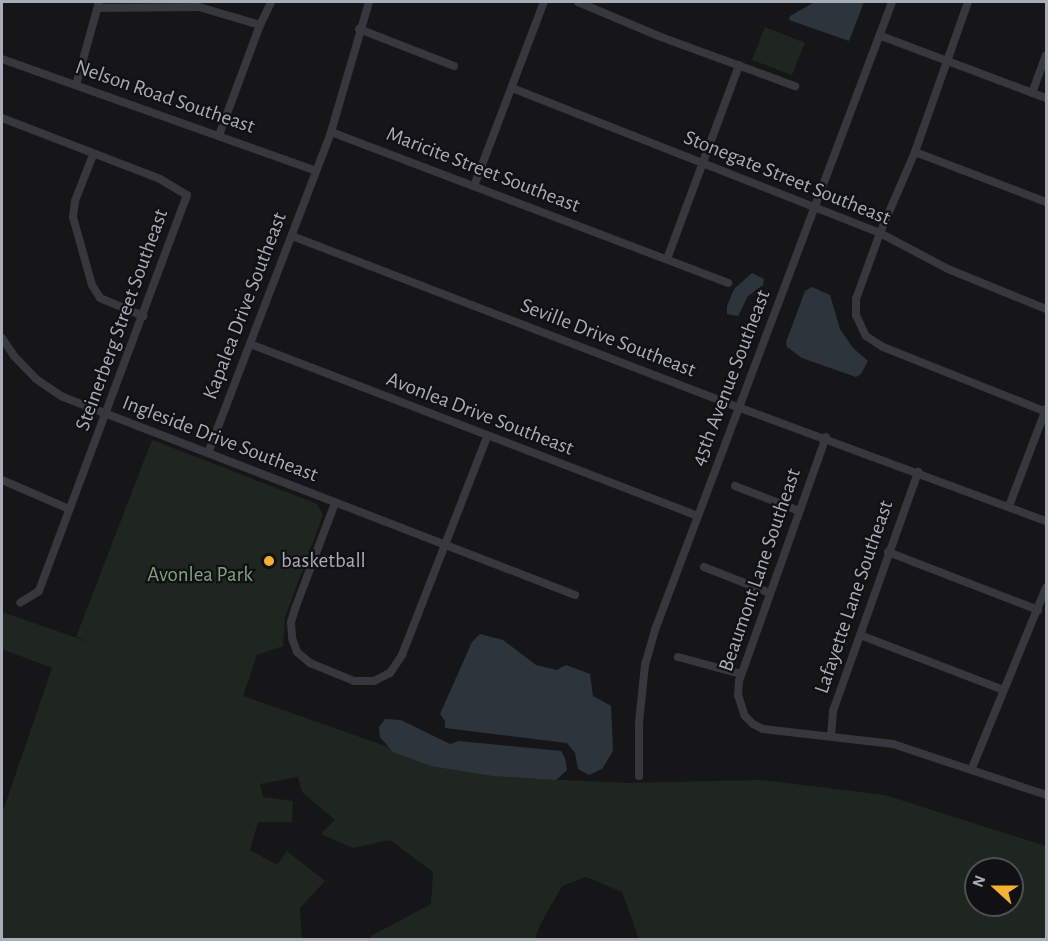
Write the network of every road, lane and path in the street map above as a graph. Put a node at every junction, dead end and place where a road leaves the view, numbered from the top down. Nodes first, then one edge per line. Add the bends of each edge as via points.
1 (271, 2) edge
2 (369, 2) edge
3 (544, 2) edge
4 (578, 2) edge
5 (892, 2) edge
6 (968, 2) edge
7 (99, 5) edge
8 (260, 25) junction
9 (360, 25) junction
10 (881, 36) junction
11 (1047, 55) edge
12 (2, 59) edge
13 (946, 60) junction
14 (739, 65) junction
15 (454, 66) dead end
16 (76, 85) junction
17 (795, 86) dead end
18 (512, 87) junction
19 (1032, 93) junction
20 (1047, 98) edge
21 (2, 118) edge
22 (331, 132) junction
23 (219, 135) junction
24 (915, 152) junction
25 (93, 155) junction
26 (702, 164) junction
27 (316, 171) junction
28 (474, 186) junction
29 (1047, 202) edge
30 (815, 209) junction
31 (880, 233) junction
32 (292, 236) junction
33 (667, 259) junction
34 (728, 283) dead end
35 (1047, 309) edge
36 (143, 316) junction
37 (2, 338) edge
38 (250, 345) junction
39 (740, 407) junction
40 (1046, 411) edge
41 (107, 414) junction
42 (487, 437) junction
43 (826, 437) junction
44 (208, 453) junction
45 (918, 472) junction
46 (2, 480) edge
47 (735, 486) dead end
48 (335, 503) junction
49 (1009, 506) junction
50 (69, 509) junction
51 (799, 511) junction
52 (697, 516) junction
53 (1047, 521) edge
54 (445, 545) junction
55 (888, 552) junction
56 (704, 567) dead end
57 (1047, 588) edge
58 (770, 593) junction
59 (575, 595) dead end
60 (20, 603) dead end
61 (1038, 610) junction
62 (860, 635) junction
63 (678, 657) dead end
64 (741, 674) junction
65 (1003, 690) junction
66 (831, 735) junction
67 (972, 768) junction
68 (639, 776) dead end
69 (1047, 795) edge

1 - 8 street
2 - 9 street
3 - 18 street
4 - 14 street
5 - 10 street, 45th Avenue Southeast
6 - 13 street
7 - 8 street via 199,7
7 - 16 street
8 - 23 street
9 - 15 street
9 - 22 street
10 - 13 street
10 - 30 street, 45th Avenue Southeast
11 - 19 street
12 - 16 street, Nelson Road Southeast
13 - 19 street
13 - 24 street
14 - 17 street
14 - 26 street
16 - 23 street, Nelson Road Southeast
18 - 26 street, Stonegate Street Southeast
18 - 28 street
19 - 20 street
21 - 25 street, Steinerberg Street Southeast
22 - 27 street, Kapalea Drive Southeast
22 - 28 street, Maricite Street Southeast
23 - 27 street, Nelson Road Southeast
24 - 29 street
24 - 31 street
25 - 36 street via 75,201 73,217 92,285 100,297
25 - 36 street, Steinerberg Street Southeast via 160,179 187,195
26 - 30 street, Stonegate Street Southeast
26 - 33 street
27 - 32 street, Kapalea Drive Southeast
28 - 33 street, Maricite Street Southeast
30 - 31 street, Stonegate Street Southeast
30 - 39 street, 45th Avenue Southeast
31 - 35 street, Stonegate Street Southeast via 948,269
31 - 40 street via 856,299 856,315 866,336 883,347
32 - 38 street, Kapalea Drive Southeast
32 - 39 street, Seville Drive Southeast
33 - 34 street, Maricite Street Southeast
36 - 41 street, Steinerberg Street Southeast
37 - 41 street, Ingleside Drive Southeast via 14,356 45,386
38 - 42 street, Avonlea Drive Southeast
38 - 44 street, Kapalea Drive Southeast
39 - 43 street, Seville Drive Southeast
39 - 52 street, 45th Avenue Southeast
40 - 49 street
41 - 44 street, Ingleside Drive Southeast
41 - 50 street, Steinerberg Street Southeast
42 - 52 street, Avonlea Drive Southeast
42 - 54 street
43 - 45 street, Seville Drive Southeast
43 - 51 street, Beaumont Lane Southeast
44 - 48 street, Ingleside Drive Southeast
45 - 49 street, Seville Drive Southeast
45 - 55 street, Lafayette Lane Southeast
46 - 50 street
47 - 51 street
48 - 54 street, Ingleside Drive Southeast
48 - 54 street via 295,609 291,631 301,657 348,680 374,681 395,667
49 - 53 street, Seville Drive Southeast
50 - 60 street, Steinerberg Street Southeast via 39,591
51 - 58 street, Beaumont Lane Southeast
52 - 68 street, 45th Avenue Southeast via 645,665
54 - 59 street, Ingleside Drive Southeast
55 - 61 street
55 - 62 street, Lafayette Lane Southeast
56 - 58 street
57 - 61 street
58 - 64 street, Beaumont Lane Southeast
61 - 65 street
62 - 65 street
62 - 66 street, Lafayette Lane Southeast via 833,711
63 - 64 street
64 - 66 street, Beaumont Lane Southeast via 738,689 745,716 753,724 763,729
65 - 67 street
66 - 67 street via 893,744
67 - 69 street

